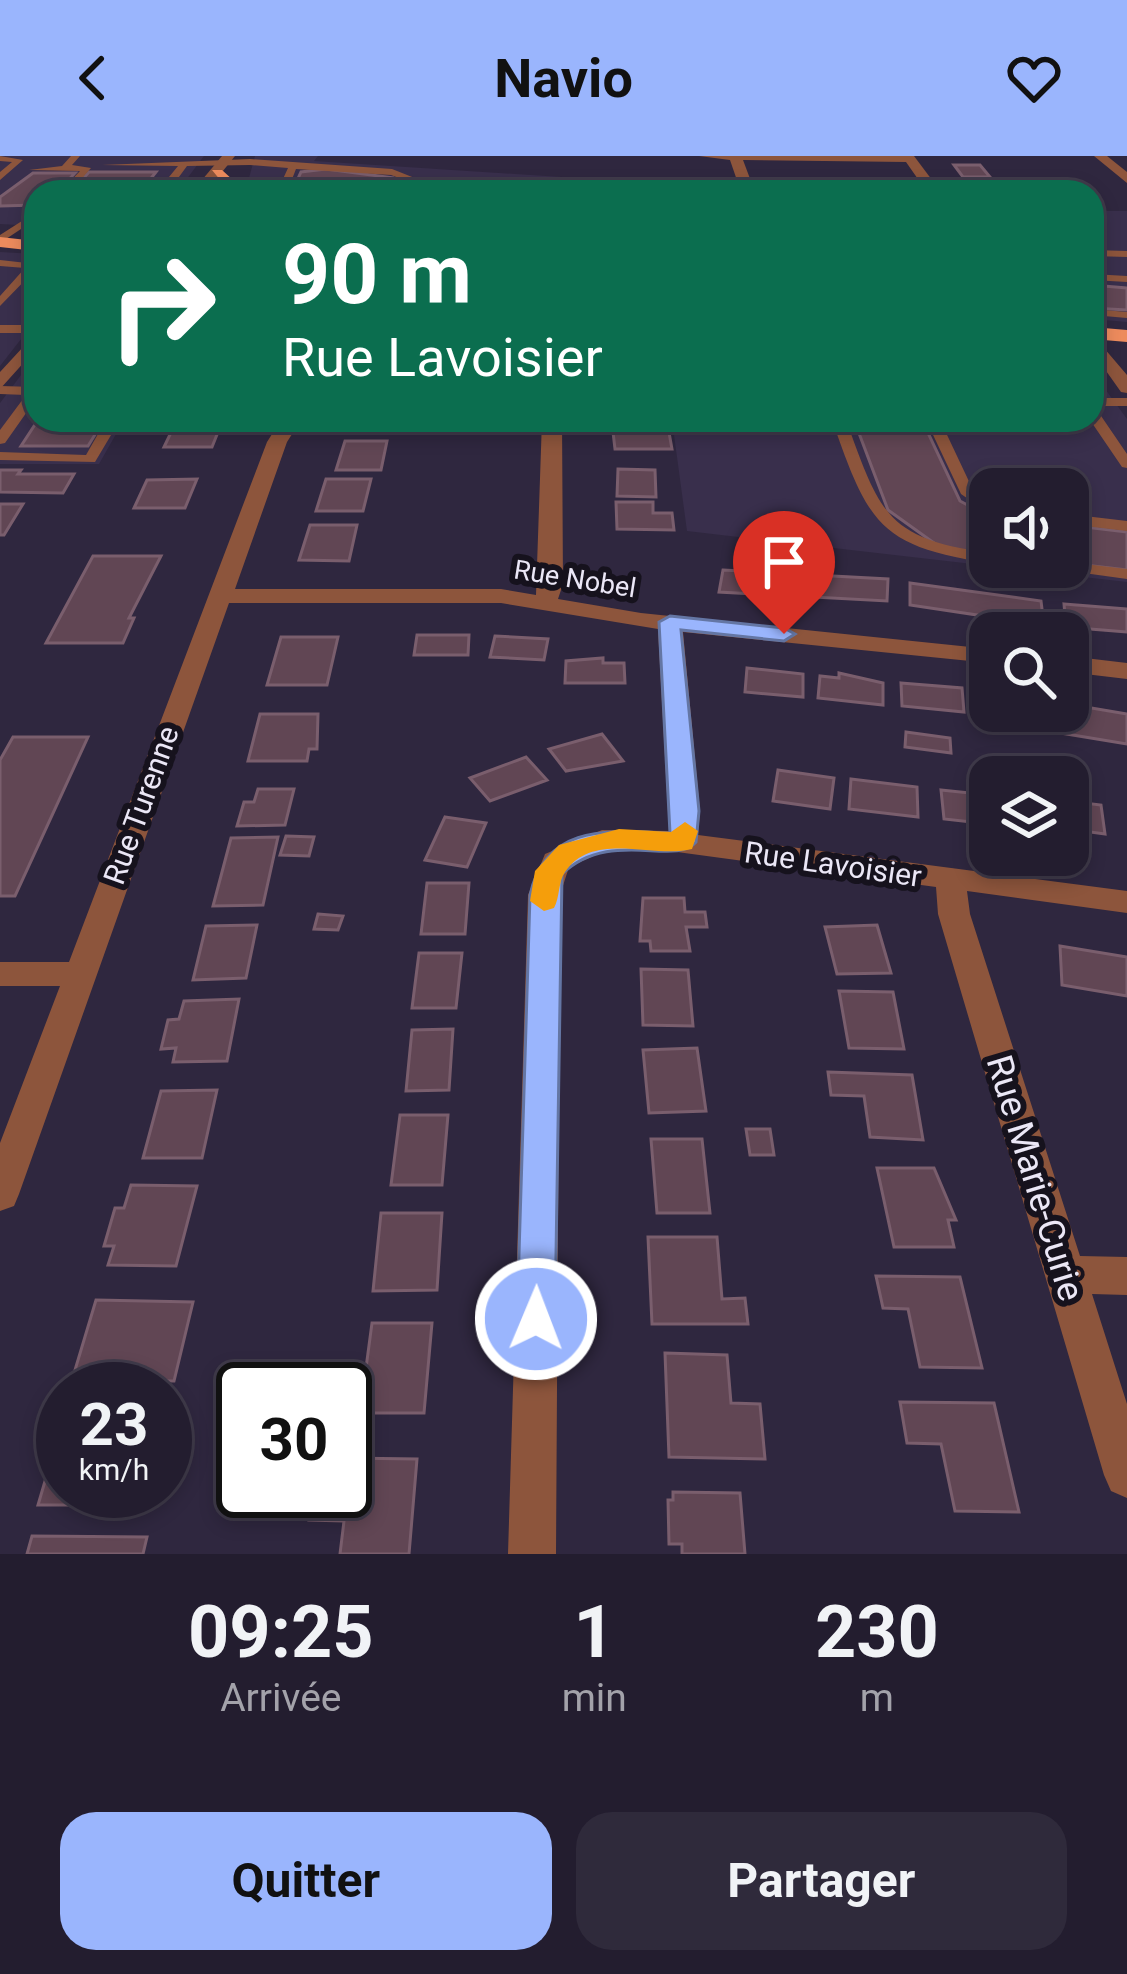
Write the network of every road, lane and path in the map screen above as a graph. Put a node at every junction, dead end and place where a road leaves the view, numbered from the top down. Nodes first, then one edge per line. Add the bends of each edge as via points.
1 (76, 156) edge
2 (705, 156) edge
3 (735, 156) edge
4 (1100, 156) edge
5 (909, 157) edge
6 (0, 158) edge
7 (183, 165) junction
8 (106, 166) dead end
9 (292, 166) junction
10 (74, 167) junction
11 (34, 170) dead end
12 (0, 177) edge
13 (215, 177) edge
14 (1127, 179) edge
15 (76, 180) edge
16 (172, 180) edge
17 (287, 180) edge
18 (413, 180) edge
19 (14, 214) dead end
20 (24, 214) edge
21 (24, 276) edge
22 (0, 302) edge
23 (1104, 352) edge
24 (24, 354) edge
25 (1124, 380) edge
26 (0, 387) edge
27 (24, 407) edge
28 (1104, 430) edge
29 (105, 432) edge
30 (283, 432) edge
31 (552, 432) edge
32 (843, 432) edge
33 (939, 432) edge
34 (0, 440) edge
35 (0, 456) edge
36 (1127, 464) edge
37 (969, 495) edge
38 (1089, 521) edge
39 (1127, 526) edge
40 (969, 555) edge
41 (1089, 570) edge
42 (1127, 574) edge
43 (220, 596) junction
44 (545, 603) junction
45 (670, 622) junction
46 (969, 654) edge
47 (1089, 666) edge
48 (1127, 670) edge
49 (683, 842) junction
50 (952, 880) junction
51 (1127, 902) edge
52 (0, 974) edge
53 (80, 974) junction
54 (0, 1194) edge
55 (1065, 1275) junction
56 (1127, 1276) edge
57 (1127, 1474) edge
58 (532, 1554) edge

1 - 10 lane
2 - 3 street
3 - 5 street
4 - 14 street
6 - 12 lane via 19,160
7 - 8 lane
7 - 13 lane
7 - 16 lane
9 - 13 lane
9 - 17 lane
9 - 18 lane
10 - 11 lane
10 - 15 lane via 87,168
19 - 20 lane
21 - 22 lane
23 - 25 street
24 - 26 street
27 - 34 lane
28 - 36 lane
29 - 35 lane via 90,459
30 - 43 street, Rue Turenne
31 - 44 street
32 - 40 lane via 867,496 891,529 933,551
33 - 37 lane
38 - 39 lane
41 - 42 lane
43 - 44 street, Rue Nobel via 500,596
43 - 53 street, Rue Turenne
44 - 45 street, Rue Nobel
45 - 46 street, Rue Nobel
45 - 49 street
47 - 48 street
49 - 50 street, Rue Lavoisier
49 - 58 street, Rue Lavoisier via 602,840 556,860 546,881
50 - 51 street, Rue Lavoisier
50 - 55 street, Rue Marie-Curie via 954,914
52 - 53 street
53 - 54 street, Rue Turenne
55 - 56 street
55 - 57 street, Rue Marie-Curie

